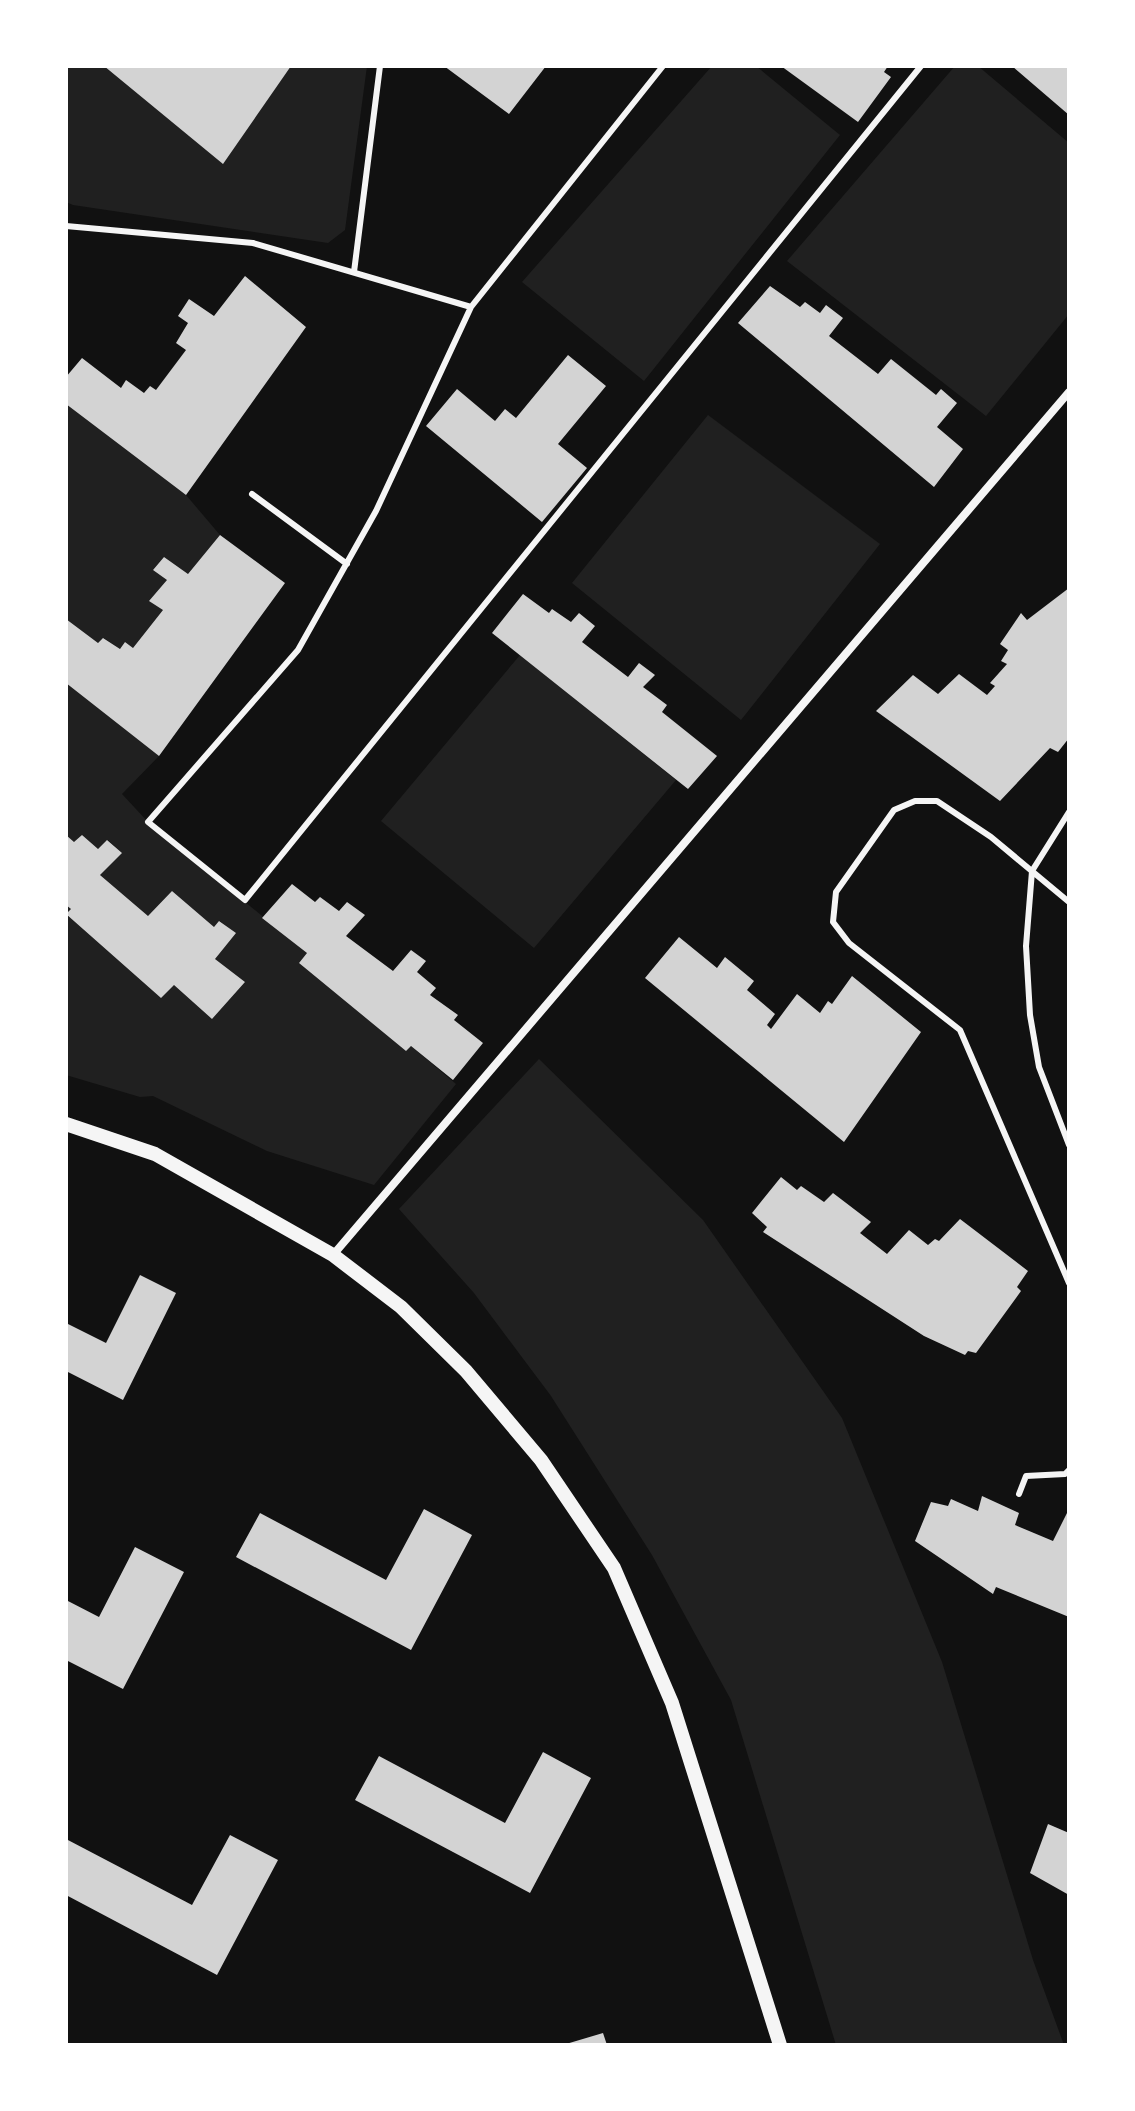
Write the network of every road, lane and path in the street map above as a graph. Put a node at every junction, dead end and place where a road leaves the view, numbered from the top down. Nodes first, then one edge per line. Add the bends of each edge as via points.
1 (380, 66) edge
2 (663, 66) edge
3 (921, 66) edge
4 (66, 226) edge
5 (354, 272) junction
6 (471, 307) junction
7 (1069, 392) edge
8 (252, 494) dead end
9 (347, 564) junction
10 (1069, 812) edge
11 (1032, 871) junction
12 (1069, 902) edge
13 (66, 1124) edge
14 (1069, 1145) edge
15 (333, 1255) junction
16 (1069, 1283) edge
17 (1069, 1470) edge
18 (1019, 1494) dead end
19 (780, 2045) edge

1 - 5 lane
2 - 6 lane
3 - 9 lane via 245,900 148,822 298,650
4 - 5 lane via 253,243
5 - 6 lane
6 - 9 lane
7 - 15 street
8 - 9 lane
10 - 11 lane
11 - 12 lane
11 - 14 lane via 1026,946 1030,1015 1039,1067
11 - 16 lane via 937,801 915,801 894,810 836,892 833,922 849,943 960,1030
13 - 15 street via 155,1154
15 - 19 street via 401,1307 466,1371 541,1460 614,1568 672,1703
17 - 18 lane via 1026,1476

